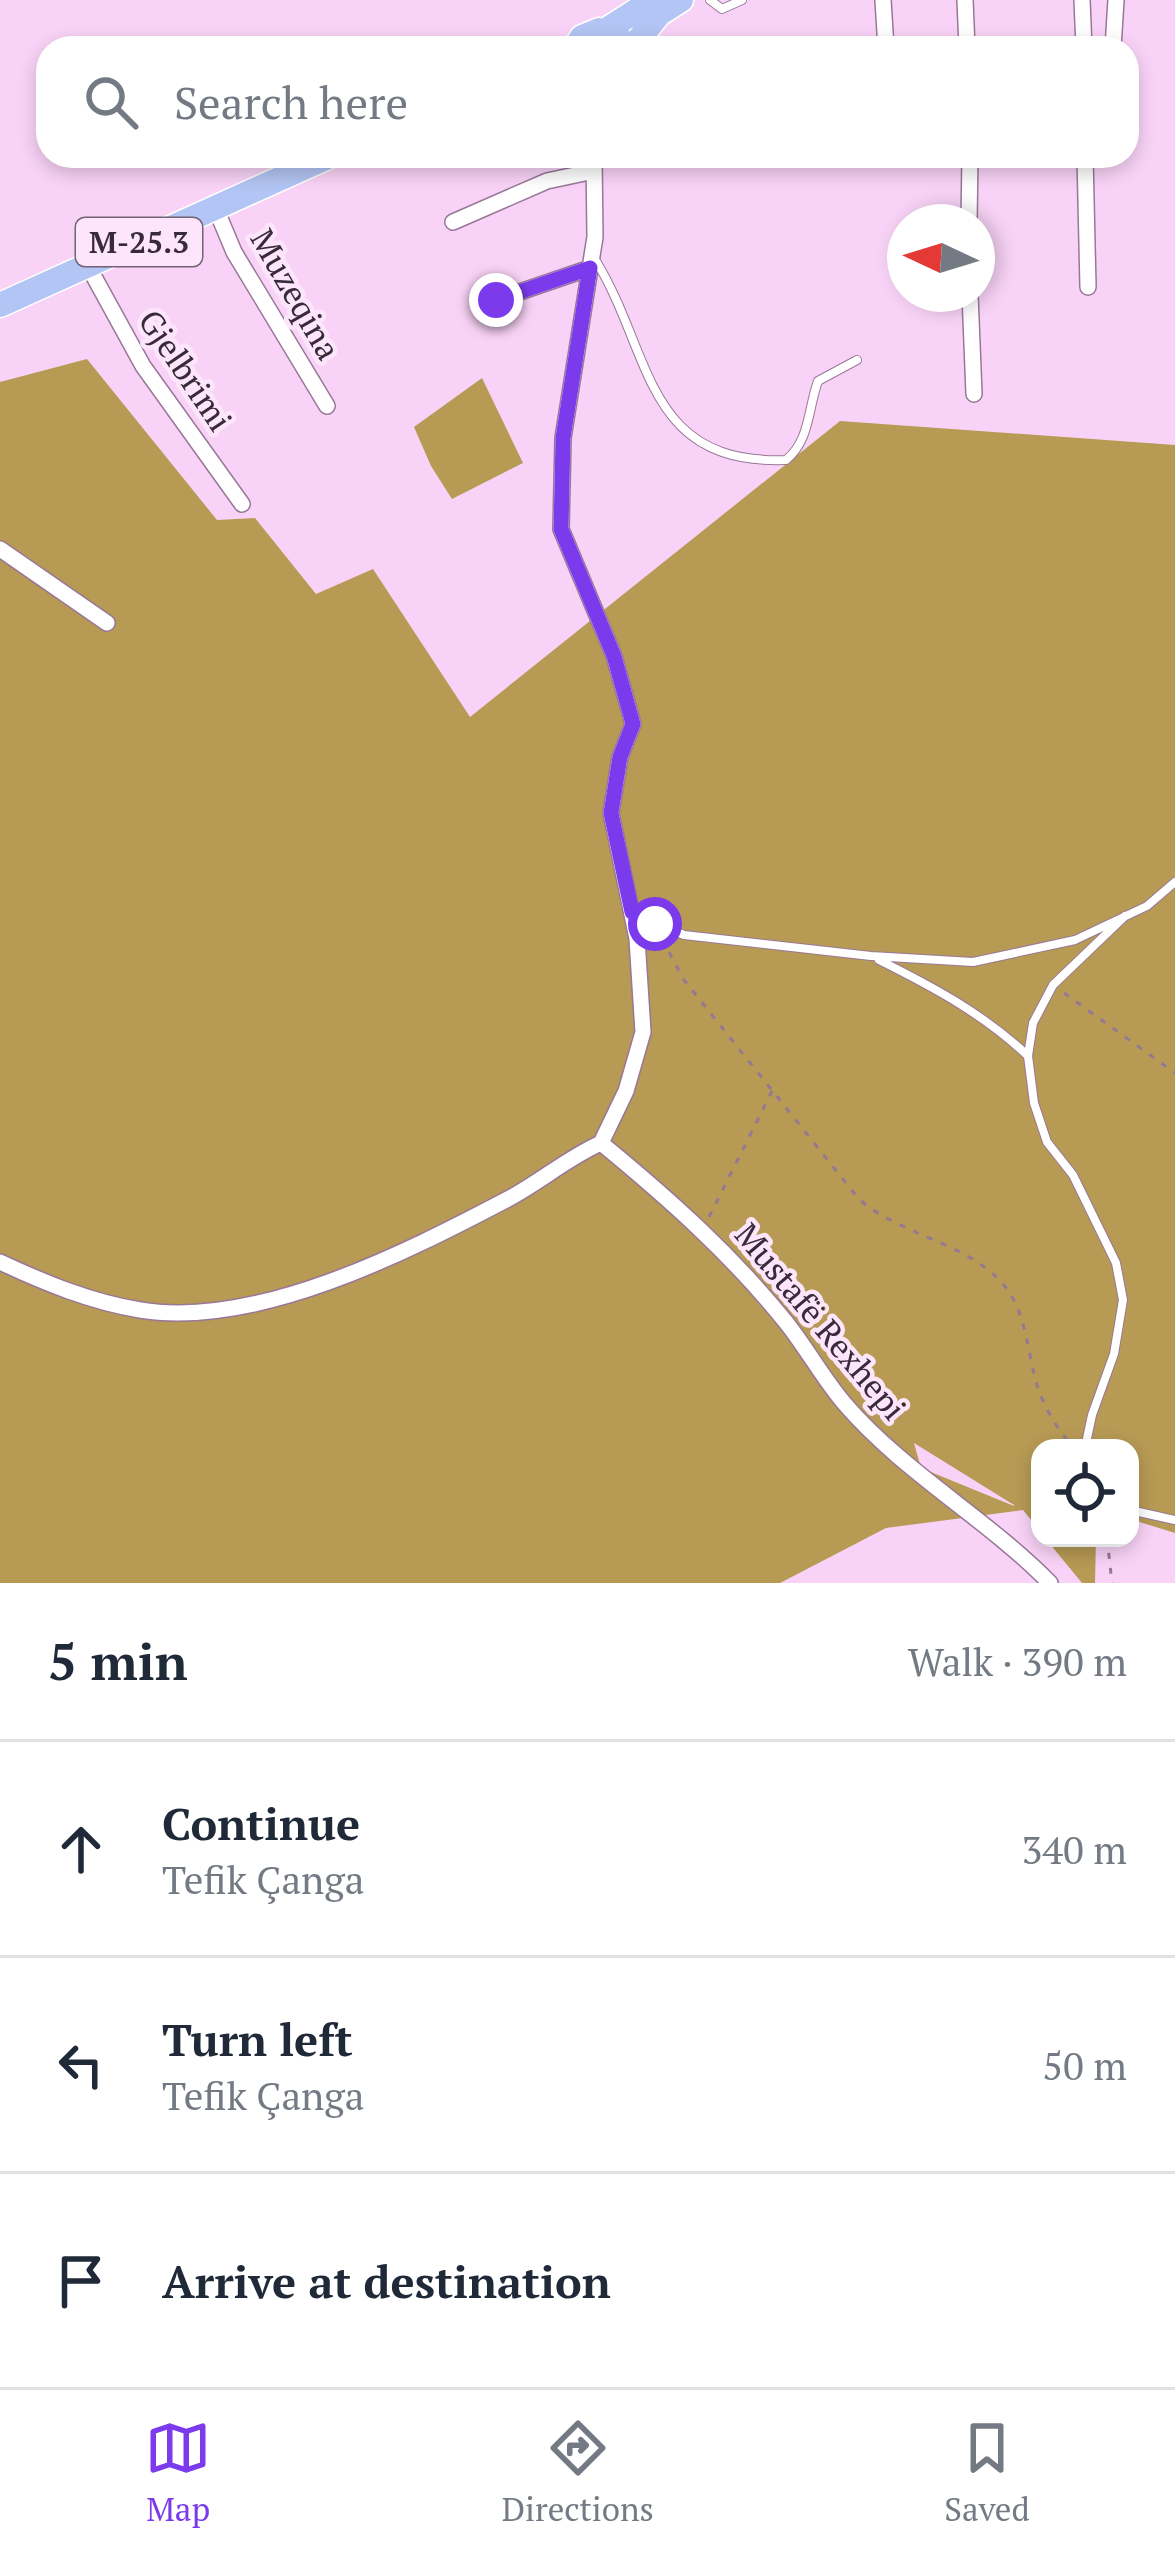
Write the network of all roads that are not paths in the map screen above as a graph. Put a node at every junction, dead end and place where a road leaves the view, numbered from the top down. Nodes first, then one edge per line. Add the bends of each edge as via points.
1 (653, 0) edge
2 (681, 0) edge
3 (710, 0) edge
4 (742, 0) edge
5 (883, 0) edge
6 (965, 0) edge
7 (1082, 0) edge
8 (1116, 0) edge
9 (606, 30) junction
10 (584, 36) edge
11 (618, 36) edge
12 (639, 36) edge
13 (885, 36) edge
14 (966, 36) edge
15 (1084, 36) edge
16 (1114, 36) edge
17 (305, 168) edge
18 (581, 168) edge
19 (594, 168) edge
20 (970, 168) edge
21 (1085, 168) edge
22 (969, 204) edge
23 (216, 209) junction
24 (453, 222) dead end
25 (591, 261) junction
26 (87, 264) junction
27 (1088, 287) dead end
28 (496, 300) dead end
29 (0, 305) edge
30 (971, 312) edge
31 (856, 360) dead end
32 (974, 394) dead end
33 (327, 406) dead end
34 (242, 504) dead end
35 (0, 549) edge
36 (107, 622) dead end
37 (1175, 882) edge
38 (632, 912) junction
39 (1125, 916) junction
40 (871, 956) junction
41 (1028, 1056) junction
42 (602, 1144) junction
43 (0, 1262) edge
44 (1087, 1439) edge
45 (1139, 1512) edge
46 (1175, 1520) edge
47 (1050, 1583) edge

1 - 9 main road
2 - 12 main road
3 - 4 lane via 722,9
5 - 13 street
6 - 14 street
7 - 15 street
8 - 16 street
9 - 10 main road
9 - 11 main road
17 - 23 main road, M-25.3
18 - 24 street
19 - 25 street
20 - 22 street
21 - 27 street
23 - 26 main road, M-25.3
23 - 33 street, Muzeqina
25 - 28 street
25 - 31 lane via 612,287 668,413 707,448 786,460 797,451 818,381
25 - 38 street via 563,438 561,529 633,724 611,813
26 - 29 main road, M-25.3
26 - 34 street, Gjelbrimi via 142,367
30 - 32 street
35 - 36 street
37 - 39 lane
38 - 40 lane via 684,935
38 - 42 street via 643,1033
39 - 40 lane via 1076,940 973,962
39 - 41 lane via 1053,985 1033,1023
40 - 41 lane via 950,995
41 - 44 lane via 1047,1142 1073,1175 1116,1263 1123,1300
42 - 43 street via 426,1241 263,1304 142,1310
42 - 47 street, Mustafë Rexhepi via 703,1229 893,1452
45 - 46 lane

